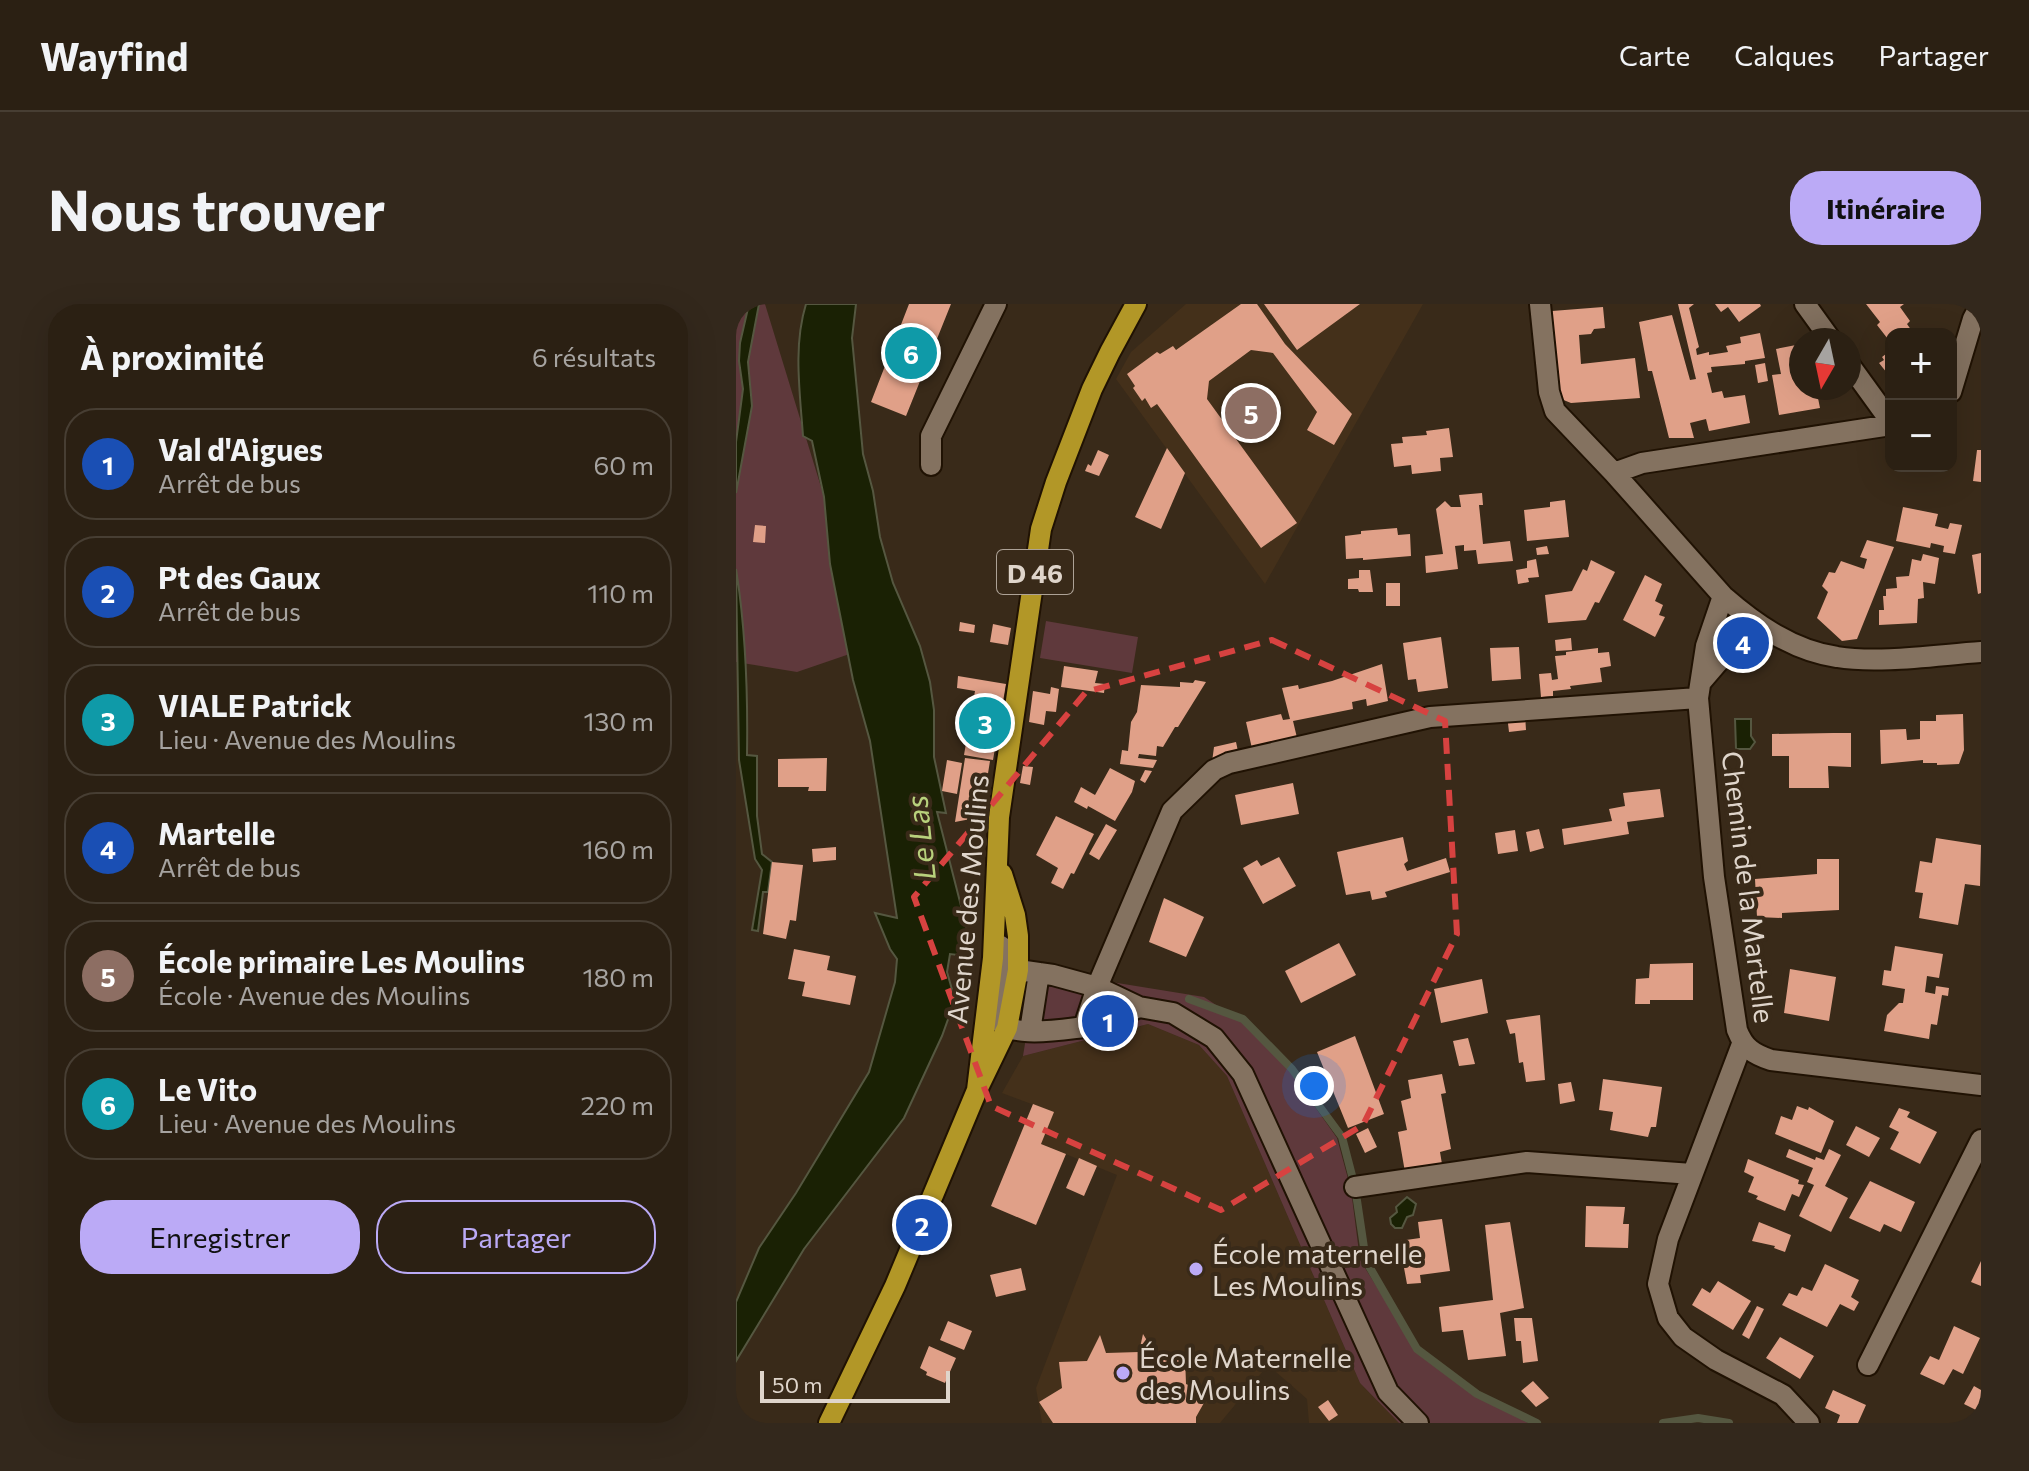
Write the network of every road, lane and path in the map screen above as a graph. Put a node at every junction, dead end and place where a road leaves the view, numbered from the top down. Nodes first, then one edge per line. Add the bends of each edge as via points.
1 (996, 304) edge
2 (1136, 304) edge
3 (1540, 304) edge
4 (1805, 304) edge
5 (1981, 304) edge
6 (1822, 328) edge
7 (1957, 372) edge
8 (1861, 381) edge
9 (1885, 415) edge
10 (1885, 425) edge
11 (931, 465) dead end
12 (1614, 473) junction
13 (1723, 596) junction
14 (1764, 628) junction
15 (1981, 652) edge
16 (1699, 692) junction
17 (998, 858) junction
18 (995, 915) junction
19 (1039, 973) junction
20 (1010, 974) junction
21 (1097, 987) junction
22 (989, 1002) junction
23 (1139, 1007) junction
24 (1084, 1027) junction
25 (1007, 1028) junction
26 (1030, 1031) junction
27 (1742, 1044) junction
28 (1981, 1085) edge
29 (977, 1090) junction
30 (1981, 1140) edge
31 (1692, 1174) junction
32 (1355, 1187) dead end
33 (1868, 1365) dead end
34 (829, 1423) edge
35 (1418, 1423) edge
36 (1809, 1423) edge

1 - 11 street via 931,436
2 - 17 main road, Avenue des Moulins / D 46 via 1092,389 1045,513 999,817
3 - 12 street via 1552,404
4 - 6 street
5 - 7 street
8 - 9 street
10 - 12 street via 1642,463
12 - 13 street
13 - 14 street
13 - 16 street, Chemin de la Martelle via 1706,646
14 - 15 street via 1838,658
14 - 16 street via 1719,661
16 - 21 street via 1430,717 1214,770 1172,811
16 - 27 street, Chemin de la Martelle via 1714,877
17 - 18 main road, Avenue des Moulins / D 46
17 - 20 main road, D 46 via 1017,926
18 - 20 street
18 - 22 main road, Avenue des Moulins / D 46
19 - 20 street
19 - 21 street
19 - 26 street
20 - 22 street
20 - 25 main road, D 46
21 - 23 street
21 - 24 street
22 - 29 main road, Avenue des Moulins / D 46
23 - 24 street
23 - 35 street via 1173,1013 1214,1038 1243,1074 1388,1392
24 - 26 street
25 - 26 street
25 - 29 main road, D 46
27 - 28 street, Chemin de la Martelle via 1771,1060
27 - 31 street
29 - 34 main road, D 46 via 895,1286
30 - 33 street
31 - 32 street via 1527,1162
31 - 36 street via 1658,1284 1668,1318 1683,1337 1716,1360 1783,1395

